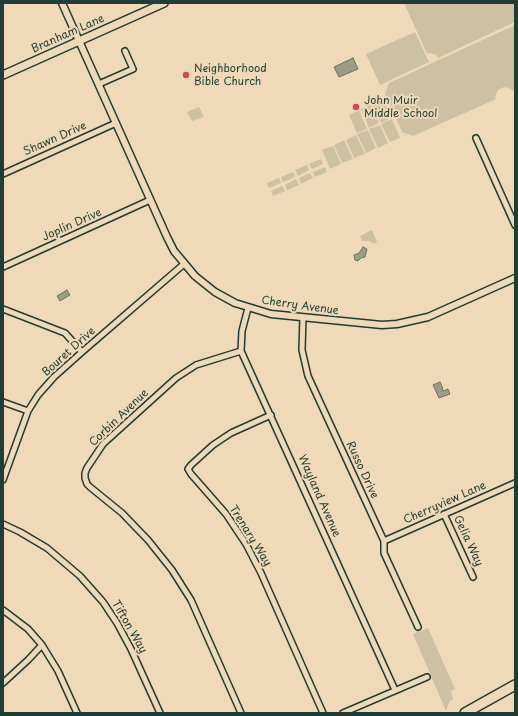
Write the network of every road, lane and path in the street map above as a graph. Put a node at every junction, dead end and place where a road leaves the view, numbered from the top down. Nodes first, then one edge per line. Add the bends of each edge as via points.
1 (62, 3) edge
2 (164, 3) edge
3 (79, 41) junction
4 (125, 51) dead end
5 (3, 75) edge
6 (99, 84) junction
7 (116, 123) junction
8 (476, 138) dead end
9 (3, 174) edge
10 (150, 200) junction
11 (515, 225) edge
12 (184, 264) junction
13 (3, 267) edge
14 (515, 278) edge
15 (248, 308) junction
16 (3, 309) edge
17 (303, 317) junction
18 (241, 351) junction
19 (82, 352) junction
20 (3, 402) edge
21 (28, 411) junction
22 (271, 415) junction
23 (3, 480) edge
24 (515, 483) edge
25 (444, 514) junction
26 (3, 524) edge
27 (384, 540) junction
28 (473, 577) dead end
29 (3, 610) edge
30 (418, 627) dead end
31 (42, 645) junction
32 (427, 677) dead end
33 (3, 683) edge
34 (515, 685) edge
35 (395, 690) junction
36 (77, 713) edge
37 (160, 713) edge
38 (241, 713) edge
39 (323, 713) edge
40 (343, 713) edge
41 (464, 713) edge

1 - 3 street, Cherry Avenue
2 - 3 main road, Branham Lane
3 - 5 main road, Branham Lane
3 - 6 street, Cherry Avenue
4 - 6 street via 133,69
6 - 7 street, Cherry Avenue
7 - 9 street, Shawn Drive
7 - 10 street, Cherry Avenue
8 - 11 street
10 - 12 street, Cherry Avenue via 167,237
10 - 13 street, Joplin Drive
12 - 15 street, Cherry Avenue via 215,292 235,304
12 - 19 street, Bouret Drive
14 - 17 street, Cherry Avenue via 428,317 397,324 376,325
15 - 17 street, Cherry Avenue via 271,314
15 - 18 street, Wayland Avenue via 242,331
16 - 19 street via 65,333
17 - 27 street, Russo Drive via 302,350 308,376
18 - 22 street, Wayland Avenue
18 - 38 street, Corbin Avenue via 196,365 176,378 102,444 87,468 85,478 90,487 122,513 148,540 172,570 191,600
19 - 21 street, Bouret Drive via 54,377
20 - 21 street
21 - 23 street, Bouret Drive
22 - 35 street, Wayland Avenue
22 - 39 street, Trenary Way via 231,433 188,469 226,514 249,550
24 - 25 street, Cherryview Lane
25 - 27 street, Cherryview Lane
25 - 28 street, Gelia Way
26 - 37 street, Tifton Way via 47,548 80,576 103,602 131,648
27 - 30 street, Russo Drive via 384,553
29 - 31 street via 28,629
31 - 33 street
31 - 36 street via 58,671
32 - 35 street
34 - 41 highway
35 - 40 street

